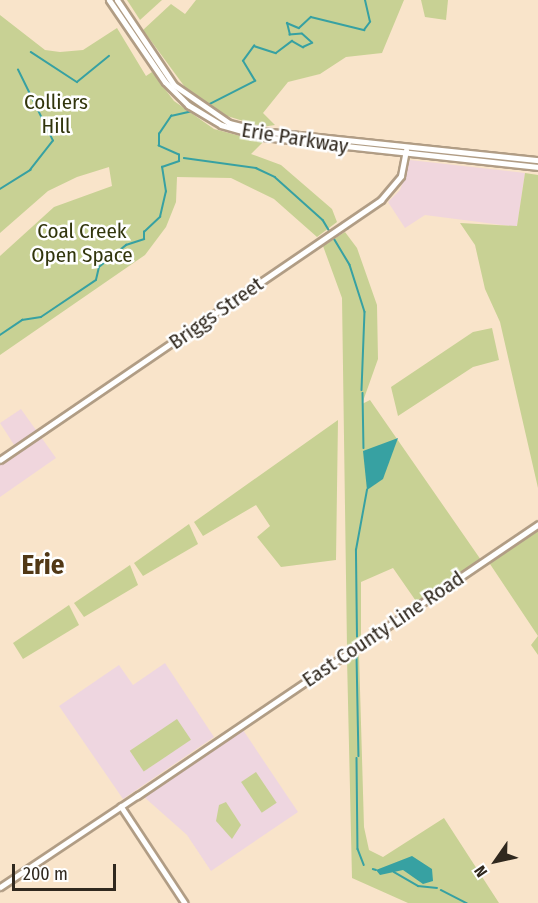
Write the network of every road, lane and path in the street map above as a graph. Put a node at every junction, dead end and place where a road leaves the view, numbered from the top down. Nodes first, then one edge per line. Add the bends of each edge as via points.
1 (109, 0) edge
2 (117, 0) edge
3 (181, 95) junction
4 (406, 150) junction
5 (538, 160) edge
6 (538, 167) edge
7 (0, 460) edge
8 (538, 524) edge
9 (121, 806) junction
10 (0, 887) edge
11 (185, 903) edge

1 - 3 main road, Erie Parkway
2 - 3 main road, Erie Parkway
3 - 4 main road, Erie Parkway via 215,119 262,137
4 - 5 main road, Erie Parkway
4 - 6 main road, Erie Parkway
4 - 7 street, Briggs Street via 393,189
8 - 9 main road, East County Line Road
9 - 10 main road, East County Line Road
9 - 11 street

